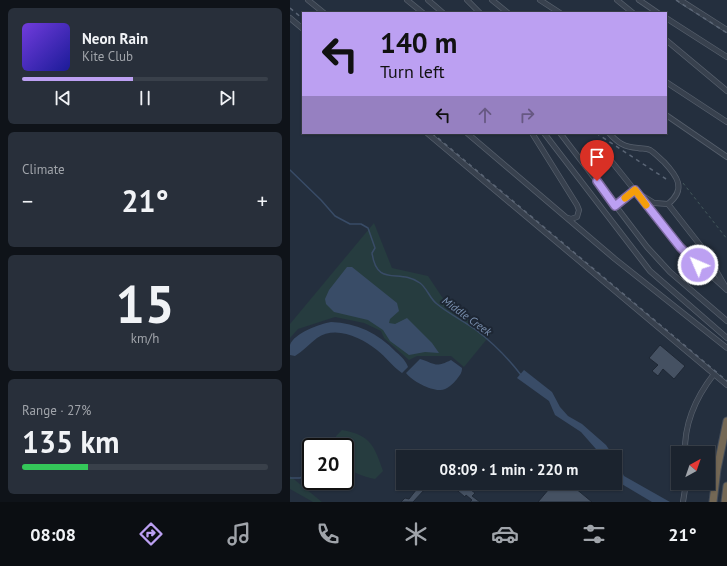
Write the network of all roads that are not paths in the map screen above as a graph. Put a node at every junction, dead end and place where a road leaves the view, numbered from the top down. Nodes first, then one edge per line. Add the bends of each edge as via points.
1 (308, 0) edge
2 (407, 0) edge
3 (428, 0) edge
4 (467, 0) edge
5 (492, 0) edge
6 (540, 0) edge
7 (617, 0) edge
8 (639, 0) edge
9 (680, 0) edge
10 (323, 12) edge
11 (422, 12) edge
12 (442, 12) edge
13 (479, 12) edge
14 (507, 12) edge
15 (558, 12) edge
16 (633, 12) edge
17 (657, 12) edge
18 (290, 18) edge
19 (667, 19) edge
20 (302, 28) edge
21 (727, 30) edge
22 (667, 41) edge
23 (727, 57) edge
24 (667, 83) edge
25 (727, 91) edge
26 (667, 116) edge
27 (727, 122) edge
28 (428, 134) edge
29 (468, 134) edge
30 (533, 134) edge
31 (545, 134) edge
32 (561, 134) edge
33 (610, 134) edge
34 (600, 147) dead end
35 (727, 157) edge
36 (635, 190) junction
37 (668, 204) junction
38 (615, 206) junction
39 (566, 217) junction
40 (727, 289) edge
41 (727, 320) edge
42 (706, 321) junction
43 (701, 327) junction
44 (727, 338) edge
45 (727, 348) edge
46 (714, 374) junction
47 (727, 385) edge
48 (727, 421) edge
49 (686, 446) edge
50 (727, 486) edge
51 (685, 490) edge
52 (726, 500) edge
53 (683, 501) edge
54 (713, 502) edge

1 - 10 street
2 - 11 street
3 - 12 street
4 - 13 street
5 - 14 street
6 - 15 street
7 - 16 street
8 - 17 street
9 - 21 street
18 - 20 street
19 - 23 street
22 - 25 street
24 - 27 street
26 - 35 street
28 - 46 street
29 - 39 street
30 - 39 street via 577,205 577,217
31 - 42 street via 650,271
32 - 38 street
33 - 37 street via 619,143 628,147 646,149 654,153 676,175 678,188 676,195
34 - 36 street
36 - 37 street via 654,204
36 - 38 street
36 - 40 street via 680,247
37 - 40 street via 704,250
38 - 41 street via 659,261
39 - 43 street
42 - 43 street
42 - 44 street
43 - 45 street
46 - 47 street
46 - 49 street via 696,402 688,425
48 - 54 highway via 716,469
50 - 52 highway
51 - 53 street

